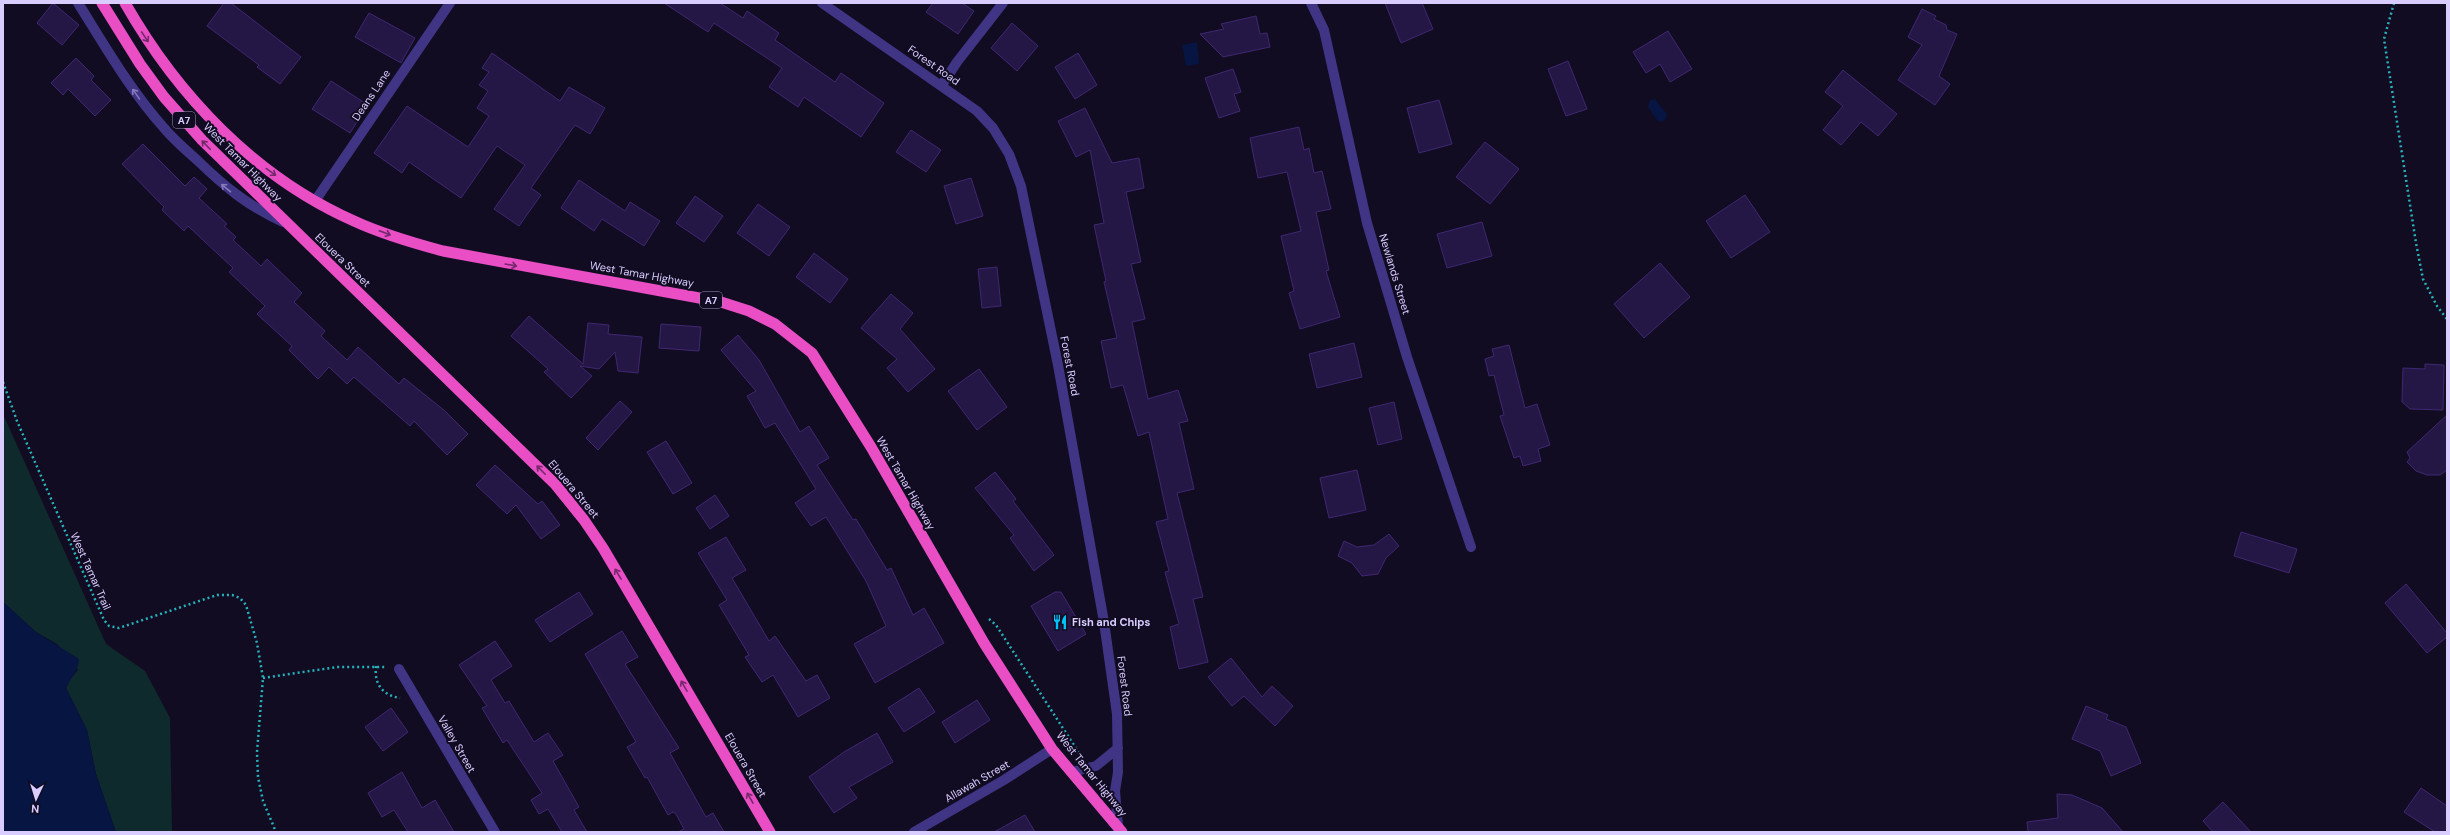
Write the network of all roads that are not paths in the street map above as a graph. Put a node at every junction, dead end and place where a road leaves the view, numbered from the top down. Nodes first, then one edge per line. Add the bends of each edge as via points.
1 (78, 3) edge
2 (102, 3) edge
3 (125, 3) edge
4 (450, 3) edge
5 (822, 3) edge
6 (1003, 3) edge
7 (1311, 3) edge
8 (942, 85) junction
9 (315, 201) junction
10 (283, 222) junction
11 (1471, 547) dead end
12 (399, 669) road end
13 (1118, 748) junction
14 (1052, 749) junction
15 (1072, 772) junction
16 (1120, 829) edge
17 (495, 832) edge
18 (770, 832) edge
19 (914, 832) edge

10 -> 1 street via 261,212 225,188 165,129 106,51
10 -> 2 highway, West Tamar Highway / A7 via 223,162 164,97
3 -> 9 highway, West Tamar Highway / A7 via 143,34 181,87 214,123 244,152
4 - 9 street, Deans Lane
5 - 8 street, Forest Road
6 - 8 street
7 - 11 street, Newlands Street via 1324,30 1367,223 1407,357
8 - 13 street, Forest Road via 977,110 993,128 1009,154 1021,186 1058,365 1104,622 1117,714
9 -> 14 highway, West Tamar Highway / A7 via 354,221 400,239 443,251 714,301 749,311 786,331 812,353 871,447 984,643
18 -> 10 highway, Elouera Street / A7 via 584,520 555,484
12 - 17 street, Valley Street
13 - 15 street via 1096,766
13 - 16 street, Forest Road via 1116,790
14 - 15 highway, West Tamar Highway / A7
14 - 19 street, Allawah Street
15 - 16 highway, West Tamar Highway / A7

